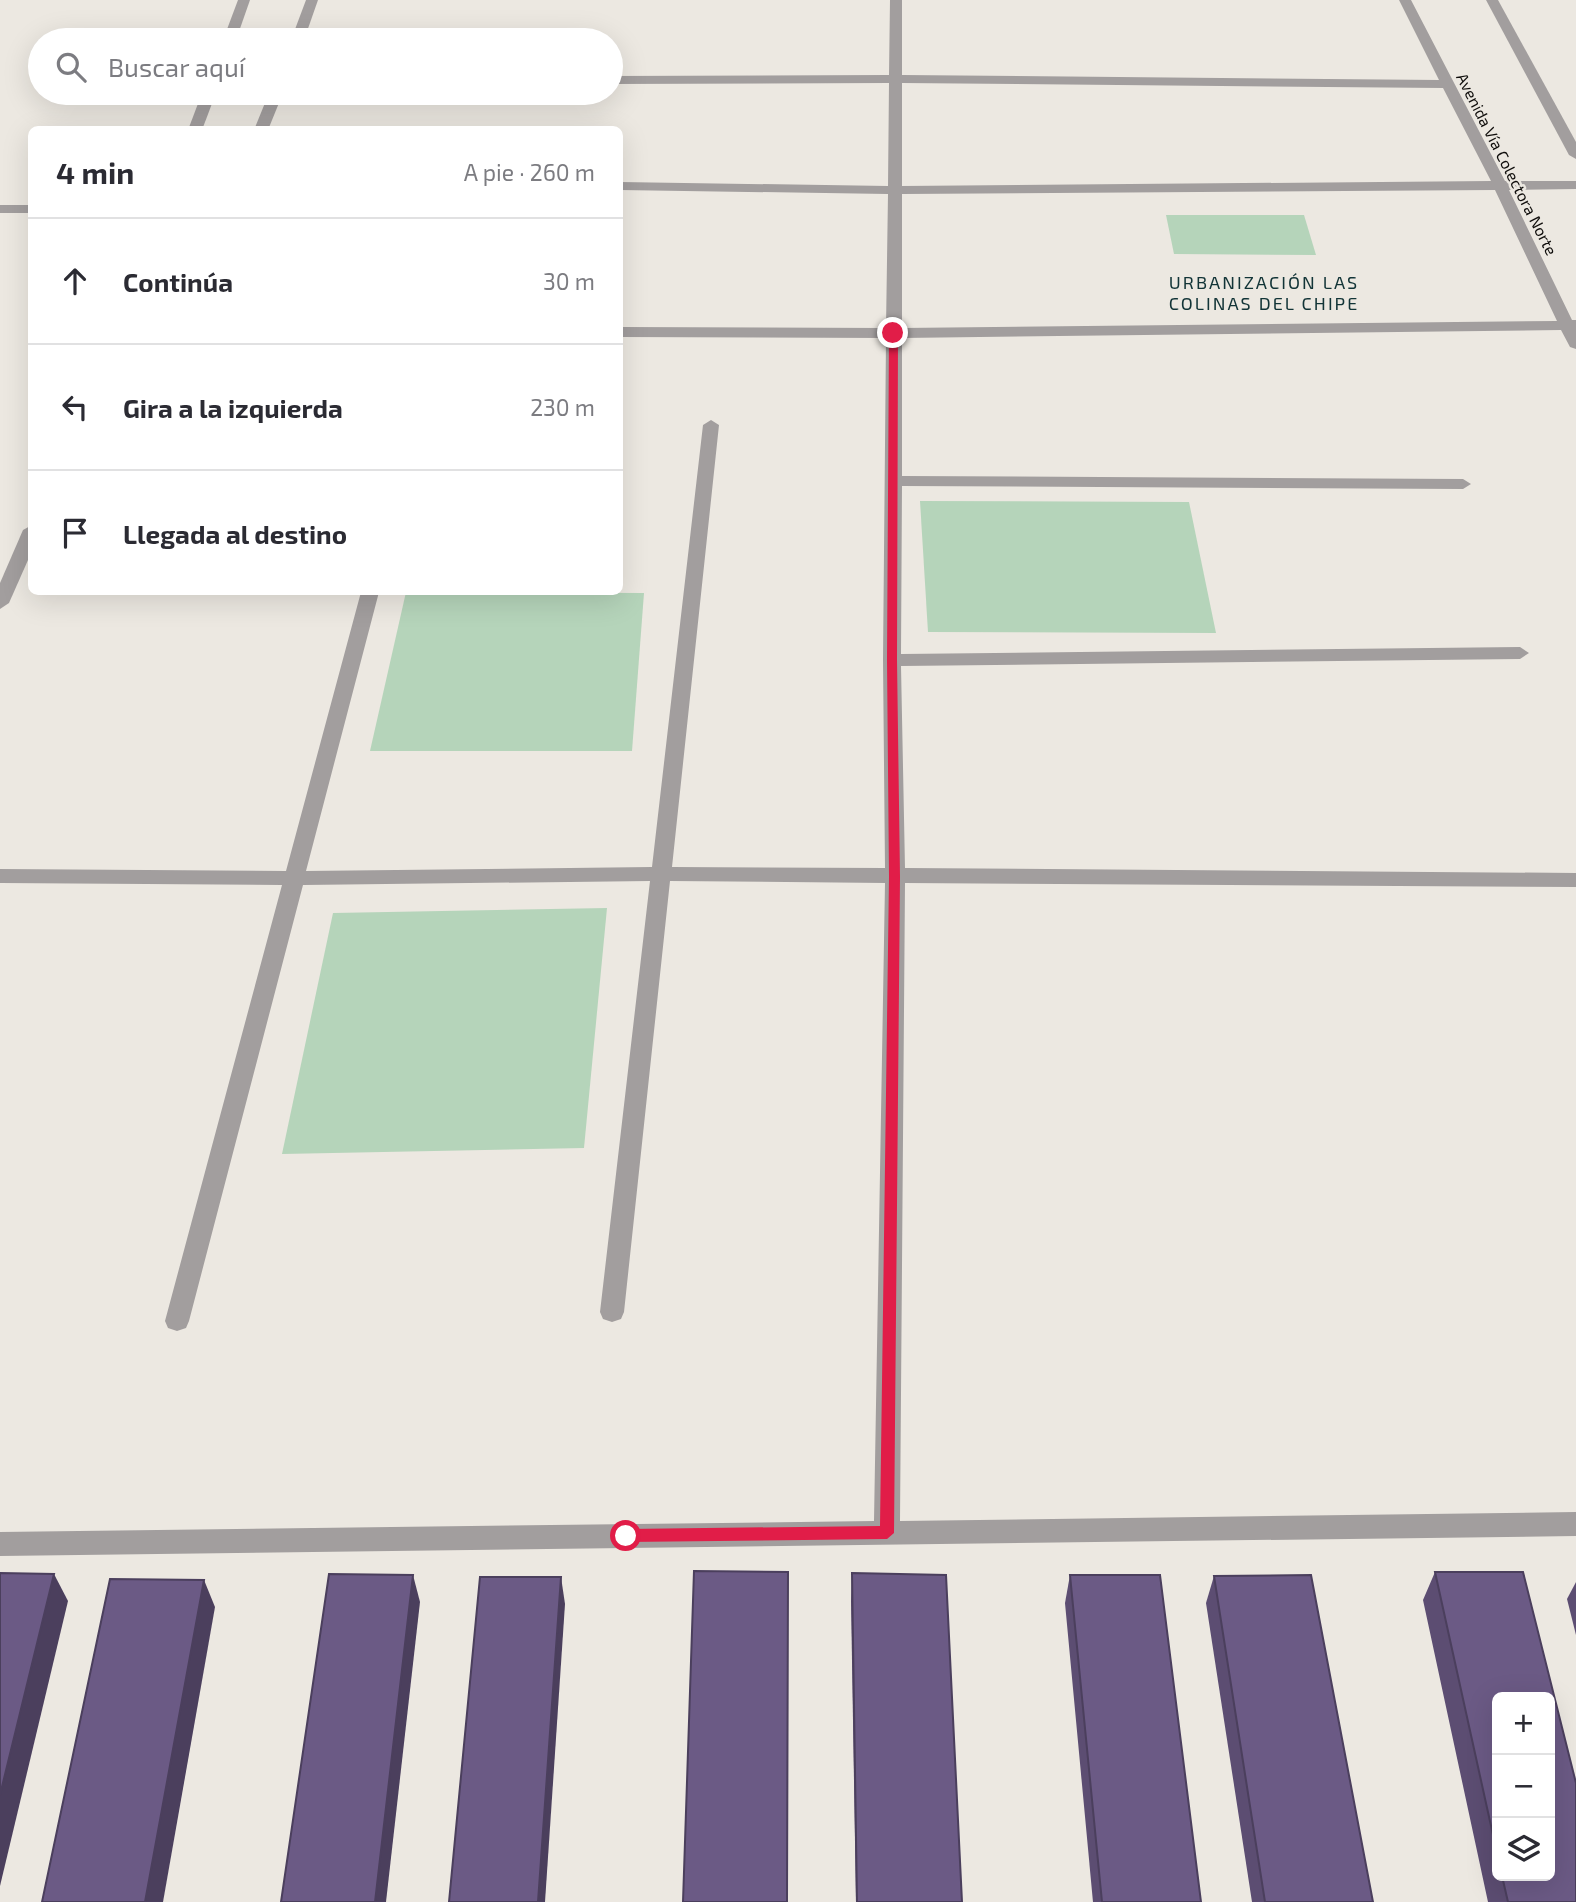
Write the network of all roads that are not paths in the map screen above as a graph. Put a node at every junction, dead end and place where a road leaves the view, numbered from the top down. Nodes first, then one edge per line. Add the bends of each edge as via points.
1 (244, 0) edge
2 (312, 0) edge
3 (896, 0) edge
4 (1405, 0) edge
5 (1492, 0) edge
6 (234, 28) edge
7 (302, 28) edge
8 (894, 79) junction
9 (623, 80) edge
10 (1447, 83) junction
11 (204, 105) edge
12 (271, 105) edge
13 (197, 126) edge
14 (263, 126) edge
15 (1576, 155) edge
16 (1500, 185) junction
17 (623, 186) edge
18 (1576, 186) edge
19 (893, 190) junction
20 (0, 209) edge
21 (28, 209) edge
22 (1571, 325) edge
23 (623, 332) edge
24 (893, 333) junction
25 (1576, 344) edge
26 (711, 425) dead end
27 (893, 481) junction
28 (1463, 484) dead end
29 (28, 539) edge
30 (369, 595) edge
31 (0, 603) edge
32 (1520, 653) dead end
33 (892, 660) junction
34 (658, 874) junction
35 (0, 876) edge
36 (895, 877) junction
37 (294, 878) junction
38 (1576, 880) edge
39 (612, 1312) dead end
40 (177, 1321) dead end
41 (1576, 1524) edge
42 (887, 1533) junction
43 (0, 1544) edge

1 - 6 street
2 - 7 street
3 - 8 street
4 - 10 street, Avenida Vía Colectora Norte
5 - 15 street
8 - 9 street
8 - 10 street
8 - 19 street
10 - 16 street, Avenida Vía Colectora Norte
11 - 13 street
12 - 14 street
16 - 18 street
16 - 19 street
16 - 22 street, Avenida Vía Colectora Norte
17 - 19 street
19 - 24 street
20 - 21 street
22 - 24 street
22 - 25 street, Avenida Vía Colectora Norte
23 - 24 street
24 - 27 street
26 - 34 street
27 - 28 street
27 - 33 street
29 - 31 street
30 - 37 street
32 - 33 street
33 - 36 street
34 - 36 street
34 - 37 street
34 - 39 street
35 - 37 street
36 - 38 street
36 - 42 street
37 - 40 street
41 - 42 street
42 - 43 street

